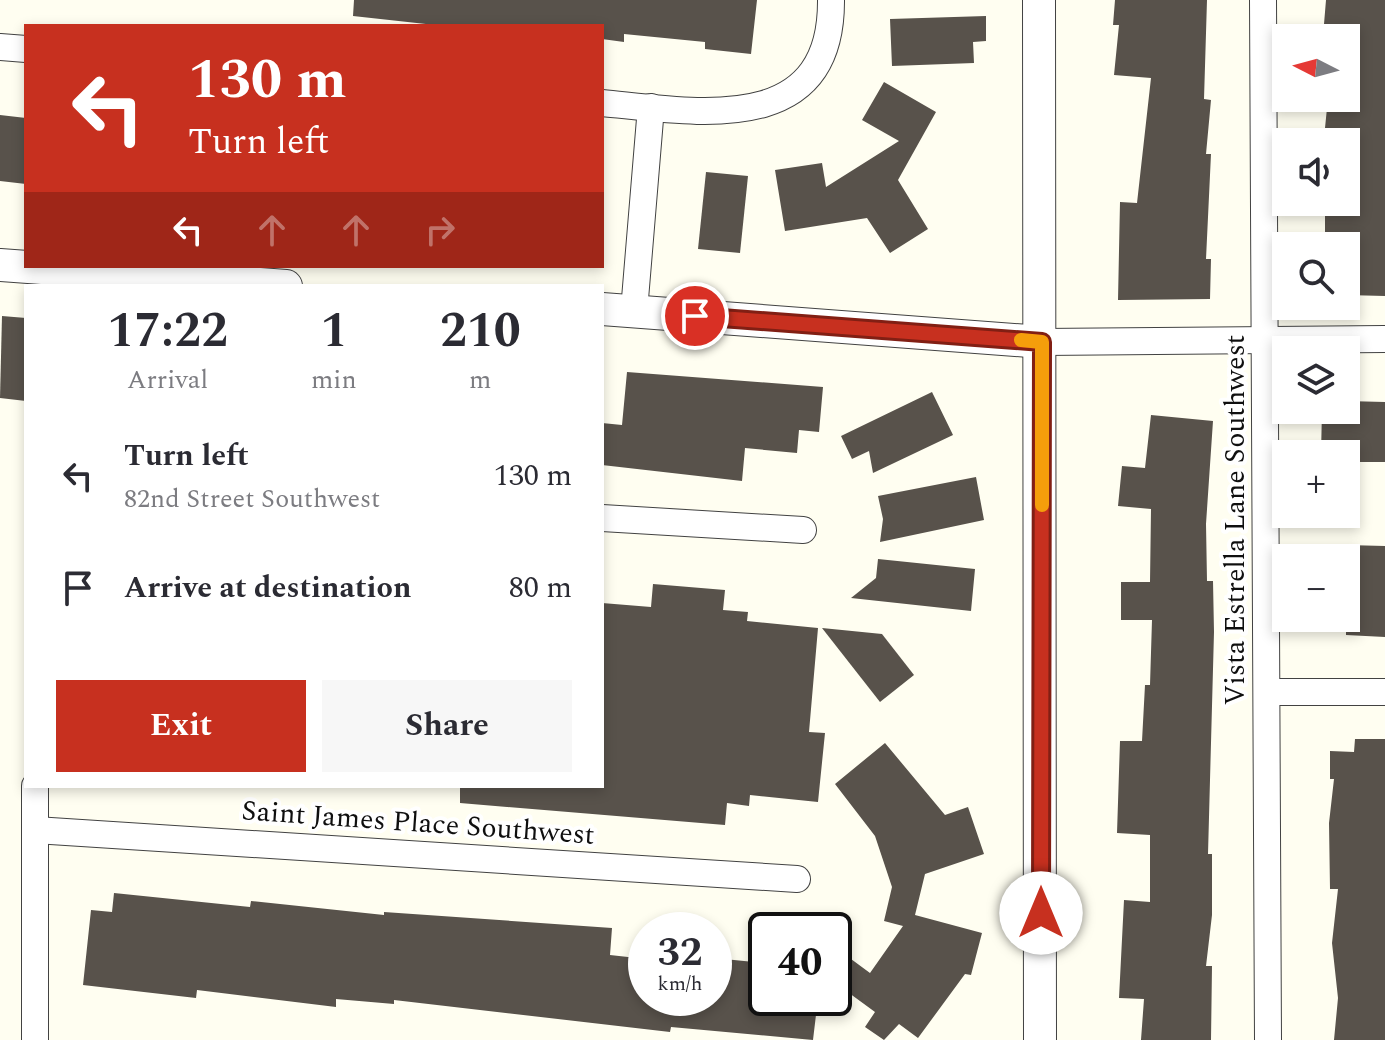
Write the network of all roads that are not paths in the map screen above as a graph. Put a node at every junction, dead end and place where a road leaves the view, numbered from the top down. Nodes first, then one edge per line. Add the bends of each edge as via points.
1 (831, 0) edge
2 (1039, 0) edge
3 (1263, 0) edge
4 (0, 47) edge
5 (24, 49) edge
6 (604, 103) edge
7 (651, 107) junction
8 (0, 265) edge
9 (24, 267) edge
10 (41, 268) edge
11 (259, 284) edge
12 (604, 309) edge
13 (634, 311) junction
14 (1266, 339) junction
15 (1385, 339) edge
16 (1042, 342) junction
17 (604, 518) edge
18 (803, 530) dead end
19 (1269, 692) junction
20 (1385, 692) edge
21 (35, 788) edge
22 (35, 830) junction
23 (797, 879) dead end
24 (35, 1040) edge
25 (1040, 1040) edge
26 (1268, 1040) edge

1 - 7 street via 825,53 807,80 778,102 745,109
2 - 16 street
3 - 14 street, Vista Estrella Lane Southwest
4 - 5 street
6 - 7 street
7 - 13 street
8 - 9 street
10 - 11 street
12 - 13 street
13 - 16 street
14 - 15 street
14 - 16 street
14 - 19 street, Vista Estrella Lane Southwest
16 - 25 street
17 - 18 street
19 - 20 street
19 - 26 street, Vista Estrella Lane Southwest
21 - 22 street
22 - 23 street, Saint James Place Southwest
22 - 24 street

